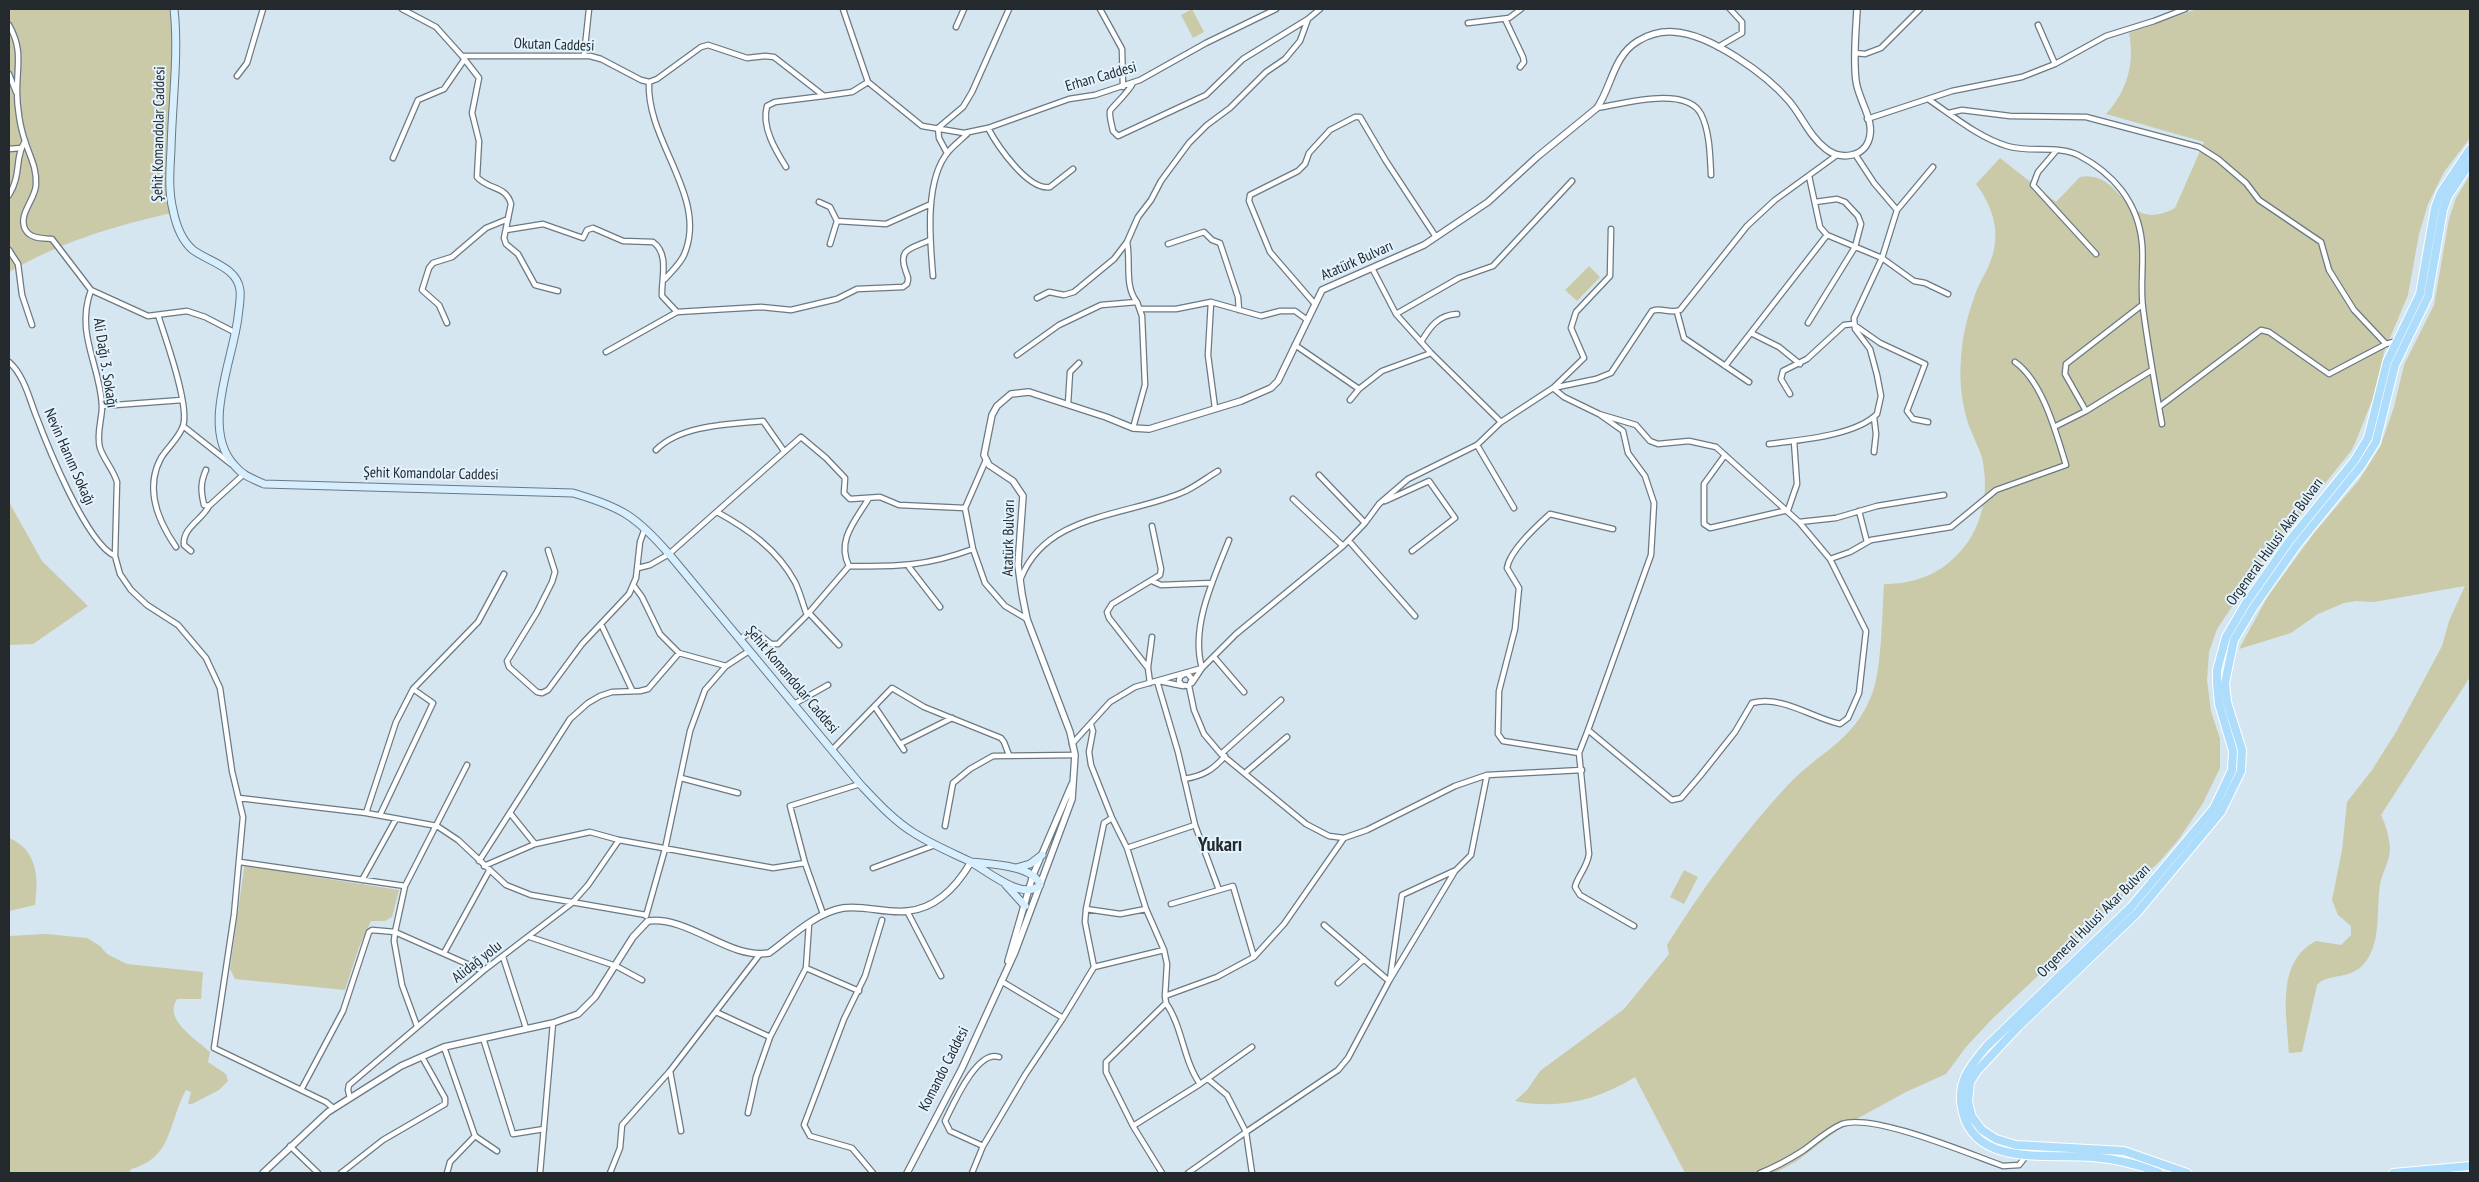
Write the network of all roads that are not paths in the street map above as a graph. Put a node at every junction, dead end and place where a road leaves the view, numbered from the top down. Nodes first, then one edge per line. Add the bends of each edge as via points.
1 (174, 9) edge
2 (263, 9) edge
3 (402, 9) edge
4 (589, 9) edge
5 (843, 9) edge
6 (964, 9) edge
7 (1009, 9) edge
8 (1100, 9) edge
9 (1276, 9) edge
10 (1320, 9) edge
11 (1521, 9) edge
12 (1730, 9) edge
13 (1857, 9) edge
14 (1920, 9) edge
15 (2185, 9) edge
16 (1308, 19) junction
17 (1505, 19) junction
18 (1468, 23) dead end
19 (9, 25) edge
20 (2038, 25) dead end
21 (956, 27) dead end
22 (1717, 47) junction
23 (1855, 53) junction
24 (584, 56) junction
25 (463, 58) junction
26 (2055, 64) junction
27 (1520, 67) dead end
28 (9, 74) edge
29 (237, 76) dead end
30 (649, 82) junction
31 (868, 82) junction
32 (1132, 83) junction
33 (1123, 86) junction
34 (17, 93) junction
35 (824, 96) junction
36 (1928, 99) junction
37 (1597, 108) junction
38 (1949, 112) junction
39 (1867, 119) junction
40 (938, 128) junction
41 (988, 128) junction
42 (969, 132) junction
43 (25, 142) junction
44 (20, 148) junction
45 (9, 149) edge
46 (2470, 149) edge
47 (2056, 151) junction
48 (947, 152) junction
49 (1855, 154) junction
50 (1837, 155) junction
51 (394, 158) dead end
52 (2470, 163) edge
53 (786, 167) dead end
54 (1933, 168) dead end
55 (1073, 169) dead end
56 (1711, 175) dead end
57 (1809, 176) junction
58 (1572, 181) dead end
59 (9, 195) edge
60 (819, 202) dead end
61 (1815, 202) junction
62 (931, 204) junction
63 (1897, 210) junction
64 (508, 218) junction
65 (837, 221) junction
66 (506, 230) junction
67 (1611, 230) dead end
68 (1826, 235) junction
69 (1436, 237) junction
70 (930, 240) junction
71 (1127, 242) junction
72 (830, 244) dead end
73 (1168, 244) dead end
74 (1855, 247) junction
75 (9, 250) edge
76 (2096, 254) dead end
77 (1882, 258) junction
78 (1372, 268) junction
79 (933, 276) dead end
80 (665, 280) junction
81 (91, 290) junction
82 (558, 291) dead end
83 (1948, 294) dead end
84 (1037, 298) dead end
85 (1137, 302) junction
86 (1211, 302) junction
87 (1314, 303) junction
88 (2142, 305) junction
89 (1141, 310) junction
90 (1239, 310) junction
91 (677, 312) junction
92 (1677, 312) junction
93 (1396, 314) junction
94 (1457, 314) dead end
95 (158, 315) junction
96 (1306, 319) junction
97 (448, 323) dead end
98 (1808, 323) dead end
99 (1853, 324) junction
100 (32, 325) dead end
101 (236, 333) junction
102 (1751, 333) junction
103 (2397, 341) junction
104 (1421, 342) junction
105 (2386, 344) junction
106 (1295, 345) junction
107 (606, 352) dead end
108 (1431, 353) junction
109 (1017, 355) dead end
110 (9, 362) edge
111 (2015, 362) dead end
112 (1079, 363) dead end
113 (1800, 364) junction
114 (1725, 366) junction
115 (2152, 370) junction
116 (1749, 382) dead end
117 (1553, 388) junction
118 (1359, 390) junction
119 (1790, 394) dead end
120 (182, 400) junction
121 (1350, 400) dead end
122 (1068, 404) junction
123 (102, 406) junction
124 (2159, 407) junction
125 (1215, 408) junction
126 (2086, 411) junction
127 (1599, 414) junction
128 (1874, 417) junction
129 (1501, 422) junction
130 (1928, 422) dead end
131 (2162, 424) dead end
132 (183, 426) junction
133 (2054, 427) junction
134 (1132, 428) junction
135 (1794, 440) junction
136 (1770, 444) dead end
137 (1476, 445) junction
138 (656, 450) dead end
139 (784, 451) junction
140 (1874, 452) dead end
141 (1725, 455) junction
142 (986, 460) junction
143 (234, 466) junction
144 (206, 470) dead end
145 (1218, 471) dead end
146 (244, 474) junction
147 (1319, 475) dead end
148 (1944, 494) dead end
149 (869, 498) junction
150 (1293, 499) dead end
151 (1379, 504) junction
152 (209, 506) junction
153 (965, 508) junction
154 (1514, 508) dead end
155 (1788, 510) junction
156 (1859, 511) junction
157 (717, 512) junction
158 (1799, 522) junction
159 (1365, 523) junction
160 (1152, 526) dead end
161 (645, 527) junction
162 (1613, 529) dead end
163 (1229, 540) dead end
164 (1349, 541) junction
165 (1867, 542) junction
166 (1343, 546) junction
167 (176, 547) dead end
168 (973, 549) junction
169 (548, 550) dead end
170 (191, 551) dead end
171 (1412, 551) dead end
172 (669, 554) junction
173 (115, 556) junction
174 (1830, 559) junction
175 (849, 566) junction
176 (909, 567) junction
177 (638, 568) junction
178 (504, 574) dead end
179 (1020, 580) junction
180 (1152, 581) junction
181 (1212, 583) junction
182 (634, 586) junction
183 (940, 607) dead end
184 (808, 614) junction
185 (1416, 616) dead end
186 (1027, 619) junction
187 (601, 624) junction
188 (1152, 636) dead end
189 (740, 639) junction
190 (839, 645) dead end
191 (749, 651) junction
192 (679, 653) junction
193 (1214, 657) junction
194 (726, 666) junction
195 (1148, 668) junction
196 (1202, 668) junction
197 (1184, 674) junction
198 (1157, 681) junction
199 (1150, 683) junction
200 (828, 684) dead end
201 (1188, 685) junction
202 (413, 689) junction
203 (632, 690) junction
204 (1244, 692) dead end
205 (1281, 700) dead end
206 (794, 704) junction
207 (875, 707) junction
208 (952, 718) junction
209 (1091, 725) junction
210 (1588, 730) junction
211 (1287, 737) dead end
212 (900, 744) junction
213 (1072, 744) junction
214 (832, 750) junction
215 (904, 750) dead end
216 (1579, 753) junction
217 (1009, 755) junction
218 (1075, 755) junction
219 (1223, 755) junction
220 (467, 765) dead end
221 (1582, 770) junction
222 (1245, 773) junction
223 (1487, 775) junction
224 (681, 778) junction
225 (1074, 778) junction
226 (1184, 779) junction
227 (860, 784) junction
228 (738, 793) dead end
229 (239, 798) junction
230 (366, 813) junction
231 (510, 813) junction
232 (380, 815) junction
233 (1112, 818) junction
234 (396, 819) junction
235 (1195, 825) junction
236 (437, 826) junction
237 (945, 826) dead end
238 (1344, 838) junction
239 (619, 840) junction
240 (535, 844) junction
241 (936, 844) junction
242 (1127, 848) junction
243 (665, 849) junction
244 (1042, 855) junction
245 (479, 861) junction
246 (240, 862) junction
247 (971, 862) junction
248 (805, 864) junction
249 (484, 866) junction
250 (873, 868) dead end
251 (1016, 868) junction
252 (489, 871) junction
253 (1455, 871) junction
254 (1033, 875) junction
255 (362, 880) junction
256 (1006, 884) junction
257 (1040, 885) junction
258 (405, 886) junction
259 (1029, 890) junction
260 (1219, 890) junction
261 (572, 903) junction
262 (1171, 904) dead end
263 (1024, 906) junction
264 (1086, 909) junction
265 (1146, 909) junction
266 (907, 911) junction
267 (823, 914) junction
268 (647, 918) junction
269 (882, 920) dead end
270 (809, 924) junction
271 (1324, 925) dead end
272 (1634, 926) dead end
273 (395, 932) junction
274 (530, 937) junction
275 (1164, 950) junction
276 (444, 953) junction
277 (760, 954) junction
278 (503, 957) junction
279 (1254, 957) junction
280 (1364, 959) junction
281 (616, 966) junction
282 (1094, 967) junction
283 (806, 968) junction
284 (483, 971) junction
285 (941, 976) dead end
286 (1002, 978) junction
287 (642, 980) dead end
288 (1389, 982) junction
289 (1338, 983) dead end
290 (859, 991) junction
291 (1165, 996) junction
292 (1166, 1003) junction
293 (716, 1012) junction
294 (1063, 1018) junction
295 (553, 1023) junction
296 (417, 1026) junction
297 (526, 1028) junction
298 (770, 1037) junction
299 (483, 1038) junction
300 (444, 1047) junction
301 (1252, 1047) dead end
302 (422, 1056) junction
303 (999, 1056) dead end
304 (670, 1071) junction
305 (1208, 1078) junction
306 (1200, 1084) junction
307 (301, 1090) junction
308 (350, 1098) junction
309 (334, 1108) junction
310 (748, 1113) dead end
311 (1133, 1126) junction
312 (544, 1129) junction
313 (681, 1130) dead end
314 (1246, 1132) junction
315 (475, 1136) junction
316 (290, 1146) junction
317 (983, 1146) junction
318 (497, 1151) dead end
319 (2027, 1155) junction
320 (2470, 1166) edge
321 (263, 1173) edge
322 (318, 1173) edge
323 (341, 1173) edge
324 (448, 1173) edge
325 (540, 1173) edge
326 (610, 1173) edge
327 (873, 1173) edge
328 (907, 1173) edge
329 (972, 1173) edge
330 (1162, 1173) edge
331 (1188, 1173) edge
332 (1252, 1173) edge
333 (1760, 1173) edge
334 (2159, 1173) edge
335 (2187, 1173) edge
336 (2393, 1173) edge

1 - 101 main road, Şehit Komandolar Caddesi via 170,171 173,210 181,236 192,249 237,279 240,291
2 - 29 street via 248,63
3 - 25 street via 436,27
4 - 24 street
5 - 31 street
6 - 21 street
7 - 40 street via 972,92 963,107
8 - 33 street via 1122,49
9 - 32 street, Erhan Caddesi
10 - 16 street
11 - 17 street
12 - 22 street via 1742,22 1742,33
13 - 23 street
14 - 23 street via 1881,48 1865,54
15 - 26 street via 2106,36
16 - 32 street via 1243,58 1206,95 1118,136 1113,131 1111,109 1123,99
16 - 71 street via 1300,41 1285,58 1189,143 1138,217
17 - 18 street
17 - 27 street via 1523,57
19 - 34 street via 20,54
20 - 26 street
22 - 37 street, Atatürk Bulvarı via 1675,32 1652,35 1636,42 1614,68
22 - 50 street, Atatürk Bulvarı via 1764,78 1789,101 1816,140
23 - 39 street via 1856,82
24 - 25 street, Okutan Caddesi
24 - 30 street, Okutan Caddesi via 601,58
25 - 51 street via 444,89 418,100
25 - 64 street via 479,78 472,113 479,141 476,175 507,195 511,204
26 - 36 street via 2022,78 1987,83
28 - 34 street
30 - 35 street via 708,45 746,58 774,57
30 - 80 street via 656,130 680,183 689,220 685,254
31 - 35 street via 852,92
31 - 40 street, Erhan Caddesi via 922,126
32 - 33 street, Erhan Caddesi
33 - 41 street, Erhan Caddesi via 1069,99
34 - 43 street
35 - 53 street via 775,102 767,106 768,130
36 - 38 street
36 - 39 street
37 - 56 street via 1667,97 1690,104 1701,114
37 - 69 street, Atatürk Bulvarı via 1488,202
38 - 47 street via 1980,134 2007,146
38 - 105 street via 2086,117 2199,147 2246,183 2259,200 2320,242 2329,270 2354,310
39 - 49 street via 1870,126 1868,141
40 - 42 street, Erhan Caddesi
40 - 48 street via 939,138
41 - 42 street, Erhan Caddesi
41 - 55 street via 1003,154 1043,187 1050,187
42 - 48 street
43 - 44 street
43 - 81 street via 34,160 37,177 33,199 23,219 25,230 33,237 52,239
44 - 45 street
44 - 59 street via 16,182
46 - 103 main road, Orgeneral Hulusi Akar Bulvarı via 2441,192 2435,208 2420,294
47 - 76 street via 2038,172 2033,186
47 - 88 street via 2077,154 2115,180 2128,198 2142,243
48 - 62 street via 934,182
49 - 50 street
49 - 63 street via 1874,184
50 - 57 street
52 - 335 main road, Orgeneral Hulusi Akar Bulvarı via 2448,196 2443,210 2428,297 2395,365 2376,442 2361,466 2297,545 2234,640 2225,683 2227,702 2242,750 2241,771 2221,812 2137,913 2006,1039 1970,1082 1968,1102 1972,1117 1982,1130 1996,1139 2016,1145 2124,1151
54 - 63 street
57 - 61 street
57 - 92 street via 1775,200 1747,226
58 - 93 street via 1493,266 1459,278
60 - 65 street via 830,207
61 - 68 street via 1820,227
61 - 74 street via 1837,199 1848,204 1861,224
62 - 65 street via 886,224
62 - 70 street
63 - 77 street
64 - 66 street
64 - 97 street via 486,228 452,257 429,268 422,290 439,305
65 - 72 street
66 - 80 street via 543,224 584,238 587,230 593,228 623,241 650,241 660,249
66 - 82 street via 506,244 518,254 535,285
67 - 117 street via 1610,276 1576,312 1571,328 1584,358
68 - 74 street
68 - 102 street
69 - 78 street, Atatürk Bulvarı
69 - 87 street via 1360,117 1330,130 1309,153 1302,168 1250,195 1248,201 1270,252
70 - 79 street
70 - 91 street via 902,255 908,280 903,287 857,289 837,299 791,310 761,307
71 - 84 street via 1114,259 1074,292 1064,295 1049,292
71 - 85 street via 1129,290
73 - 90 street via 1204,232 1220,243 1238,297
74 - 77 street
74 - 98 street
75 - 100 street via 18,264 22,295
77 - 83 street via 1914,281
77 - 99 street
78 - 87 street, Atatürk Bulvarı via 1327,287
78 - 93 street
80 - 91 street via 662,296
81 - 95 street via 148,316
81 - 123 street, Ali Dağı 3. Sokağı via 85,307 84,325
85 - 89 street
85 - 109 street via 1101,305 1059,326
86 - 89 street via 1176,309
86 - 90 street
86 - 125 street via 1208,355
87 - 96 street, Atatürk Bulvarı
88 - 115 street
88 - 126 street via 2066,364 2065,374
89 - 134 street via 1145,385
90 - 96 street via 1261,316 1288,310
91 - 107 street
92 - 114 street via 1684,338
92 - 117 street via 1652,311 1616,368 1605,376
93 - 104 street
94 - 104 street via 1442,317 1434,323
95 - 101 street via 187,311
95 - 120 street
96 - 106 street, Atatürk Bulvarı
99 - 113 street via 1844,325
99 - 128 street via 1870,349 1877,375 1881,401
99 - 130 street via 1880,343 1925,364 1907,411 1915,420
101 - 143 main road, Şehit Komandolar Caddesi via 220,406 218,432 225,453
102 - 113 street via 1779,347
102 - 114 street
103 - 105 street
103 - 319 main road, Orgeneral Hulusi Akar Bulvarı via 2387,362 2368,438 2354,461 2290,540 2226,637 2216,683 2233,751 2232,770 2214,808 2131,907 1987,1046 1962,1079 1960,1104 1965,1121 1976,1137 1993,1147
104 - 108 street
105 - 124 street via 2329,374 2269,332 2261,330
106 - 118 street
106 - 125 street, Atatürk Bulvarı via 1278,381 1271,388
108 - 118 street via 1382,371
108 - 129 street
110 - 173 street, Nevin Hanım Sokağı via 28,392 79,511 102,548
111 - 133 street via 2032,380
112 - 122 street via 1070,372
113 - 119 street via 1781,375
114 - 116 street
115 - 124 street
115 - 126 street
117 - 127 street
117 - 129 street
118 - 121 street
120 - 123 street
120 - 132 street
122 - 134 street, Atatürk Bulvarı
122 - 142 street, Atatürk Bulvarı via 1029,392 1011,394 992,415 984,449
123 - 173 street, Ali Dağı 3. Sokağı via 99,446 117,482
124 - 131 street
125 - 134 street, Atatürk Bulvarı via 1149,429
126 - 133 street
127 - 141 street via 1636,425 1650,441 1658,444 1689,441 1716,447
127 - 210 street via 1623,431 1628,453 1646,476 1654,504 1651,555
128 - 135 street via 1844,430
128 - 140 street
129 - 137 street
132 - 143 street
132 - 167 street via 161,459 153,490 163,528
133 - 165 street via 2066,464 1996,490 1951,527
135 - 136 street
135 - 155 street via 1797,484
137 - 151 street via 1408,479
137 - 154 street
138 - 139 street via 676,435 726,424 763,421
139 - 149 street via 801,437 845,478 847,498
139 - 157 street
141 - 155 street
141 - 155 street via 1704,484 1706,526 1713,528
142 - 153 street
142 - 179 street, Atatürk Bulvarı via 993,469 1013,481 1023,496 1018,565
143 - 146 main road, Şehit Komandolar Caddesi
144 - 152 street via 201,480 201,492 204,505
145 - 179 street via 1182,493 1080,523 1058,534 1027,562
146 - 152 street
146 - 161 main road, Şehit Komandolar Caddesi via 264,484 573,493 608,503
147 - 159 street
148 - 156 street
149 - 153 street via 899,505
149 - 175 street via 845,537 844,552
150 - 166 street
151 - 159 street
151 - 171 street via 1429,481 1455,518
152 - 170 street via 184,537 184,545
153 - 168 street
155 - 158 street
156 - 158 street via 1836,518
156 - 165 street
157 - 172 street
157 - 184 street via 749,530 774,553 794,582
158 - 174 street
159 - 164 street
160 - 180 street via 1161,569 1160,575
161 - 172 main road, Şehit Komandolar Caddesi
161 - 177 street
162 - 216 street via 1550,514 1522,543 1507,568 1519,588 1516,629 1499,691 1498,734 1503,741
163 - 181 street
164 - 166 street
164 - 185 street
165 - 174 street
166 - 193 street via 1236,634
168 - 176 street via 942,561
168 - 186 street via 985,583 1005,606
169 - 187 street via 555,568 552,582 508,658 508,665 537,692 544,692 574,652
172 - 177 street
172 - 189 main road, Şehit Komandolar Caddesi
173 - 229 street, Ali Dağı 3. Sokağı via 120,574 131,590 147,605 172,619 212,667 220,688
174 - 210 street via 1866,631 1859,693 1848,718 1840,724 1762,700 1752,702 1735,732 1700,776 1681,798 1672,800
175 - 176 street
175 - 184 street
176 - 183 street
177 - 182 street
178 - 202 street via 478,622
179 - 186 street, Atatürk Bulvarı
180 - 181 street via 1161,585
180 - 195 street via 1112,604 1107,612
181 - 196 street via 1200,636
182 - 187 street
182 - 192 street via 660,634
184 - 189 street via 778,644 771,644 754,630
184 - 190 street
186 - 213 street, Atatürk Bulvarı
187 - 203 street
188 - 195 street
189 - 191 main road, Şehit Komandolar Caddesi
191 - 194 street
191 - 206 main road, Şehit Komandolar Caddesi
192 - 194 street
192 - 203 street via 648,689
193 - 196 street
193 - 204 street
194 - 224 street via 705,690 690,732
195 - 199 street
196 - 197 street
196 - 201 street
197 - 198 street
197 - 201 street via 1192,676
197 - 201 street via 1179,681
198 - 199 street
198 - 201 street
198 - 226 street
199 - 209 street via 1135,686 1110,702
200 - 206 street
201 - 219 street via 1204,734
202 - 230 street via 396,722
202 - 232 street via 433,703
203 - 231 street via 600,696 580,709 561,731
205 - 219 street
206 - 214 main road, Şehit Komandolar Caddesi
207 - 208 street via 892,688 924,707
207 - 212 street
207 - 214 street
208 - 212 street
208 - 217 street via 1001,738
209 - 213 street
209 - 233 street via 1089,759
210 - 216 street
211 - 222 street
212 - 215 street
213 - 218 street, Atatürk Bulvarı
214 - 227 main road, Şehit Komandolar Caddesi
216 - 221 street
217 - 218 street
217 - 237 street via 993,756 956,779 951,788
218 - 225 street, Atatürk Bulvarı
219 - 222 street
219 - 226 street via 1214,768 1200,776
220 - 236 street
221 - 223 street
221 - 272 street via 1589,854 1585,869 1576,881 1576,890
222 - 238 street via 1306,824 1329,836
223 - 238 street via 1455,786 1389,821
223 - 253 street via 1471,855
224 - 228 street
224 - 243 street
225 - 244 street
225 - 257 street via 1072,799
226 - 235 street
227 - 241 main road, Şehit Komandolar Caddesi via 913,833
227 - 248 street via 790,806
229 - 230 street
229 - 246 street, Ali Dağı 3. Sokağı via 243,817
230 - 232 street
231 - 240 street
231 - 245 street
232 - 234 street
233 - 242 street
233 - 264 street via 1104,823
234 - 236 street
234 - 255 street
235 - 242 street
235 - 260 street
236 - 245 street via 458,840
236 - 258 street
238 - 279 street via 1284,924
239 - 240 street via 590,832
239 - 243 street
239 - 261 street, Alidağ yolu
240 - 249 street
241 - 247 main road, Şehit Komandolar Caddesi
241 - 250 street
242 - 265 street
243 - 248 street via 773,868
243 - 268 street
244 - 251 main road via 1030,864
244 - 254 street
245 - 249 street
246 - 255 street
246 - 307 street, Ali Dağı 3. Sokağı via 214,1048
247 - 251 main road
247 - 256 main road
247 - 266 street via 960,881 935,903
248 - 267 street
249 - 252 street
251 - 254 main road
252 - 261 street via 506,885 531,895
252 - 276 street
253 - 288 street
253 - 288 street via 1402,895
254 - 257 main road
254 - 259 street
255 - 258 street
256 - 259 main road
256 - 263 main road
257 - 259 main road
257 - 286 street
258 - 273 street
259 - 263 street
260 - 262 street
260 - 279 street via 1233,886
261 - 268 street
261 - 274 street, Alidağ yolu
263 - 286 street
264 - 265 street via 1120,914
264 - 282 street via 1085,922
265 - 275 street
266 - 267 street via 844,908
266 - 285 street
267 - 270 street
268 - 277 street via 669,922 746,952
268 - 281 street
269 - 290 street
270 - 277 street via 769,953
270 - 283 street
271 - 280 street
273 - 276 street
273 - 296 street via 402,986
273 - 307 street via 374,929 369,932 343,1011
274 - 278 street, Alidağ yolu
274 - 281 street
275 - 282 street
275 - 291 street via 1167,964
276 - 284 street
277 - 293 street
278 - 284 street, Alidağ yolu
278 - 297 street
279 - 291 street via 1217,977
280 - 288 street
280 - 289 street
281 - 287 street
281 - 295 street via 595,998 578,1014
282 - 294 street
283 - 290 street
283 - 298 street
284 - 296 street, Alidağ yolu
286 - 294 street
286 - 328 street, Komando Caddesi via 962,1068
288 - 314 street via 1348,1058 1338,1070
290 - 327 street via 844,1019 804,1127 810,1136 852,1148
291 - 292 street
292 - 306 street via 1177,1022 1192,1071
292 - 311 street via 1106,1062 1106,1072
293 - 298 street
293 - 304 street
294 - 317 street
295 - 297 street
295 - 312 street
296 - 308 street, Alidağ yolu via 349,1085
297 - 299 street
298 - 310 street
299 - 300 street
299 - 312 street via 513,1134
300 - 302 street
300 - 315 street
301 - 305 street
302 - 308 street
302 - 323 street via 445,1098 445,1104 388,1136
303 - 317 street via 986,1058 964,1082 945,1122 950,1131
304 - 313 street
304 - 326 street via 622,1124 620,1148
305 - 306 street
305 - 314 street via 1227,1095
306 - 311 street
307 - 309 street
308 - 309 street
309 - 316 street
311 - 330 street
312 - 325 street
314 - 331 street
314 - 332 street
315 - 318 street
315 - 324 street via 450,1162
316 - 321 street
316 - 322 street
317 - 329 street
319 - 333 street via 2018,1165 2009,1167 1914,1135 1868,1122 1852,1122 1837,1126 1792,1157
319 - 334 main road, Orgeneral Hulusi Akar Bulvarı via 2090,1156 2123,1161
320 - 336 main road

